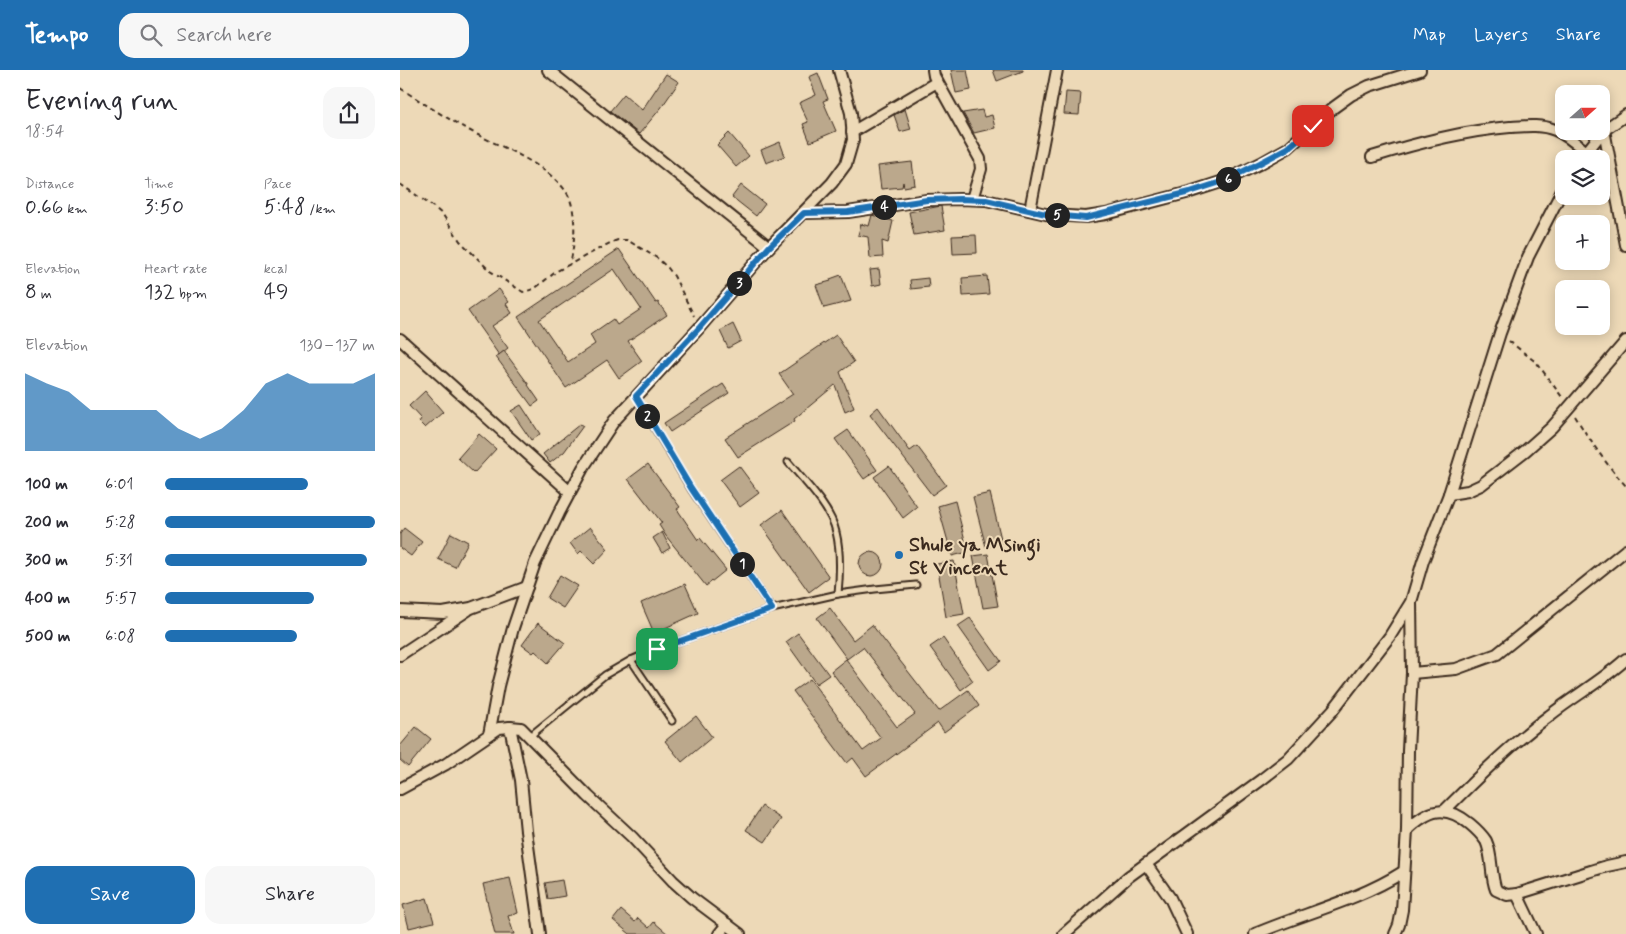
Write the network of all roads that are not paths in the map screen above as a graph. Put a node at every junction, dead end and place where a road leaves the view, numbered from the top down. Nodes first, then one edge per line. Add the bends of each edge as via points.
1 (548, 70) edge
2 (839, 70) edge
3 (933, 70) edge
4 (1057, 70) edge
5 (1420, 70) edge
6 (937, 82) junction
7 (1626, 115) edge
8 (1610, 126) edge
9 (852, 132) junction
10 (1596, 140) edge
11 (1606, 140) edge
12 (1579, 150) edge
13 (1588, 150) edge
14 (1372, 157) dead end
15 (972, 199) junction
16 (1555, 204) edge
17 (1030, 210) junction
18 (804, 213) junction
19 (1626, 245) edge
20 (769, 247) junction
21 (400, 339) edge
22 (1626, 341) edge
23 (636, 396) junction
24 (788, 462) dead end
25 (570, 492) junction
26 (1449, 494) junction
27 (1626, 550) edge
28 (916, 585) dead end
29 (527, 587) junction
30 (838, 594) junction
31 (1411, 602) junction
32 (471, 608) junction
33 (772, 609) junction
34 (400, 611) edge
35 (400, 656) edge
36 (1626, 659) edge
37 (631, 660) junction
38 (1412, 673) junction
39 (672, 721) dead end
40 (510, 727) junction
41 (489, 735) junction
42 (530, 736) junction
43 (400, 789) edge
44 (1444, 811) junction
45 (1407, 830) junction
46 (1626, 862) edge
47 (1146, 864) junction
48 (1403, 872) junction
49 (1517, 894) junction
50 (727, 924) junction
51 (540, 934) edge
52 (719, 934) edge
53 (740, 934) edge
54 (1064, 934) edge
55 (1187, 934) edge
56 (1254, 934) edge
57 (1395, 934) edge
58 (1536, 934) edge

1 - 20 street
2 - 9 street via 851,110
3 - 6 street
4 - 17 street
5 - 17 street via 1351,95 1288,148 1224,181 1086,218
6 - 9 street
6 - 15 street via 980,159 981,169
7 - 8 street
9 - 18 street via 846,164
10 - 13 street
11 - 19 street
12 - 14 street via 1555,130 1525,126 1468,132
15 - 17 street
15 - 18 street via 927,200 848,212
16 - 26 street via 1528,257 1500,333
18 - 20 street
20 - 23 street
21 - 25 street
22 - 26 street via 1552,427 1525,451 1481,485
23 - 25 street via 614,421
23 - 33 lane via 691,488
24 - 30 lane via 819,500 836,531
25 - 29 street via 535,563
26 - 31 street
27 - 38 street via 1497,654 1456,669
28 - 30 lane
29 - 32 street
29 - 41 street via 498,686
30 - 33 lane
31 - 38 street
31 - 47 street via 1362,673 1288,759
32 - 34 street via 443,613
32 - 35 street
33 - 37 lane
36 - 44 street via 1549,715
37 - 39 lane
37 - 42 lane via 605,675
38 - 45 street
40 - 41 street via 499,728
40 - 42 street via 521,728
40 - 51 street via 521,780
41 - 43 street
42 - 50 street via 673,880
44 - 45 street via 1428,814
44 - 49 street via 1461,817 1486,841 1496,890 1507,895
45 - 48 street
46 - 49 street
47 - 54 street
47 - 55 street via 1170,898
48 - 56 street via 1365,893
48 - 57 street via 1402,910
49 - 58 street
50 - 52 street
50 - 53 street

